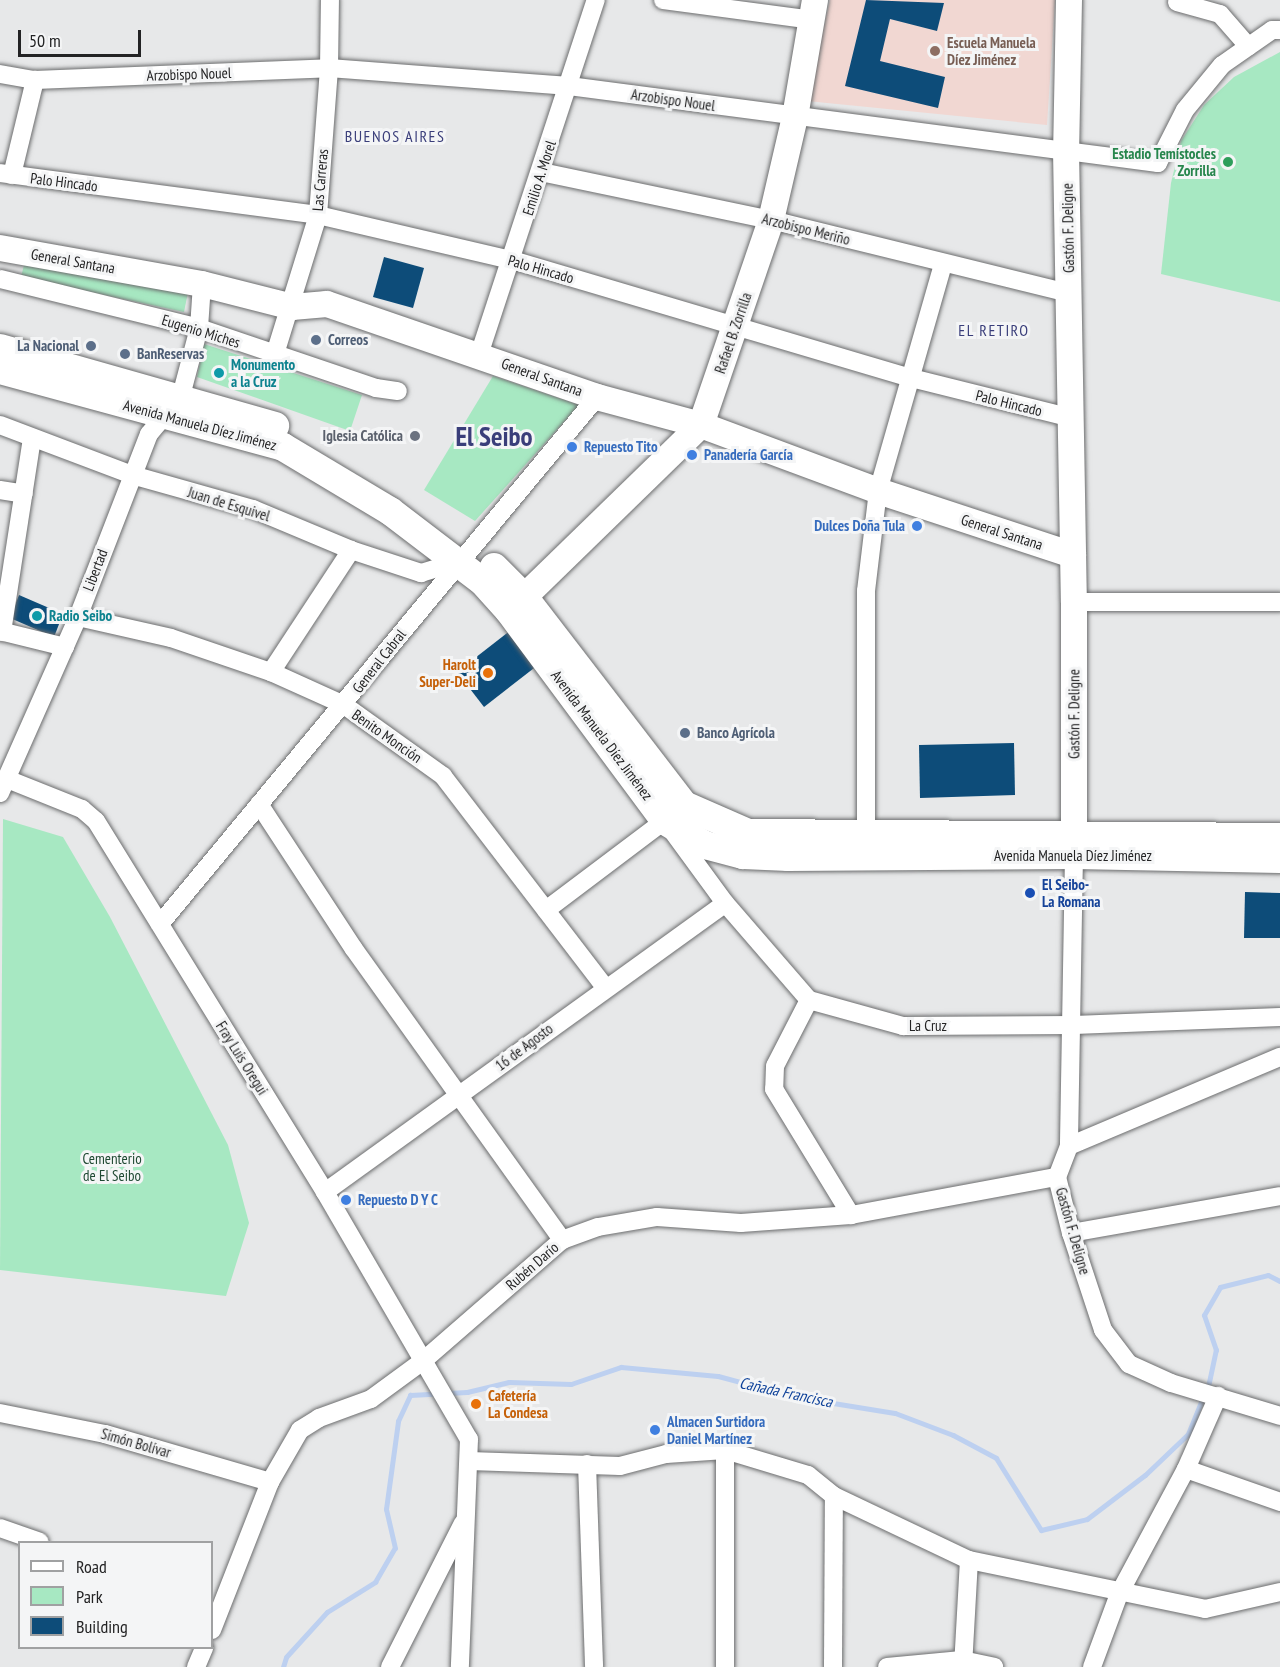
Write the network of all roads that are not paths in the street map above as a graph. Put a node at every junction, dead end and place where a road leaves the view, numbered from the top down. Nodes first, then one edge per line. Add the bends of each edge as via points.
1 (330, 0) edge
2 (596, 0) edge
3 (663, 0) edge
4 (1069, 0) edge
5 (1177, 2) dead end
6 (813, 10) edge
7 (1280, 30) edge
8 (1248, 46) junction
9 (329, 68) junction
10 (0, 74) edge
11 (35, 80) junction
12 (569, 86) junction
13 (795, 117) junction
14 (1066, 150) junction
15 (541, 172) junction
16 (6, 174) edge
17 (318, 215) junction
18 (771, 220) junction
19 (0, 248) edge
20 (512, 260) junction
21 (943, 264) junction
22 (0, 279) edge
23 (202, 284) junction
24 (1069, 292) junction
25 (292, 307) junction
26 (735, 327) junction
27 (199, 328) junction
28 (0, 348) edge
29 (275, 354) junction
30 (479, 354) junction
31 (0, 370) edge
32 (911, 378) junction
33 (398, 391) dead end
34 (597, 397) junction
35 (172, 406) junction
36 (1071, 418) junction
37 (0, 425) edge
38 (701, 425) junction
39 (32, 438) junction
40 (132, 475) junction
41 (0, 490) edge
42 (878, 490) junction
43 (24, 494) junction
44 (351, 550) junction
45 (464, 555) junction
46 (1073, 555) junction
47 (524, 597) junction
48 (1074, 602) junction
49 (1280, 602) edge
50 (78, 617) junction
51 (1, 631) edge
52 (65, 647) junction
53 (271, 672) junction
54 (344, 705) junction
55 (3, 786) edge
56 (259, 804) junction
57 (675, 813) junction
58 (866, 836) junction
59 (1280, 837) edge
60 (1073, 845) junction
61 (1280, 859) edge
62 (725, 903) junction
63 (546, 910) junction
64 (160, 924) junction
65 (605, 987) junction
66 (809, 1000) junction
67 (1280, 1017) edge
68 (1074, 1025) junction
69 (1280, 1057) edge
70 (458, 1097) junction
71 (1069, 1146) junction
72 (1057, 1177) junction
73 (325, 1192) junction
74 (1280, 1196) edge
75 (851, 1215) junction
76 (1071, 1233) junction
77 (562, 1240) junction
78 (424, 1360) junction
79 (1218, 1396) junction
80 (0, 1413) edge
81 (1280, 1416) edge
82 (725, 1450) junction
83 (469, 1461) junction
84 (587, 1464) junction
85 (1186, 1469) junction
86 (270, 1482) junction
87 (834, 1496) junction
88 (1280, 1502) edge
89 (467, 1516) junction
90 (0, 1528) edge
91 (37, 1541) edge
92 (969, 1560) junction
93 (1280, 1592) edge
94 (1119, 1594) junction
95 (216, 1606) edge
96 (213, 1624) edge
97 (203, 1649) edge
98 (963, 1664) edge
99 (196, 1667) edge
100 (390, 1667) edge
101 (460, 1667) edge
102 (594, 1667) edge
103 (725, 1667) edge
104 (833, 1667) edge
105 (887, 1667) edge
106 (994, 1667) edge
107 (1092, 1667) edge

1 - 9 street, Las Carreras
2 - 12 street, Emilio A. Morel
3 - 6 street
4 - 14 street, Gastón F. Deligne
5 - 8 street via 1220,14
6 - 13 street, Rafael B. Zorrilla
7 - 8 street, Arzobispo Nouel via 1272,30
8 - 14 street, Arzobispo Nouel via 1222,65 1185,110 1158,163
9 - 11 street, Arzobispo Nouel
9 - 12 street, Arzobispo Nouel
9 - 17 street, Las Carreras
10 - 11 street, Arzobispo Nouel
11 - 16 street
12 - 13 street, Arzobispo Nouel
12 - 15 street, Emilio A. Morel
13 - 14 street, Arzobispo Nouel
13 - 18 street, Rafael B. Zorrilla
14 - 24 street, Gastón F. Deligne
15 - 18 street, Arzobispo Meriño
15 - 20 street, Emilio A. Morel
16 - 17 street, Palo Hincado
17 - 20 street, Palo Hincado
17 - 25 street, Las Carreras
18 - 21 street, Arzobispo Meriño
18 - 26 street, Rafael B. Zorrilla
19 - 23 street, General Santana
20 - 26 street, Palo Hincado
20 - 30 street, Emilio A. Morel
21 - 24 street, Arzobispo Meriño
21 - 32 street
22 - 27 street, Eugenio Miches
23 - 25 street, General Santana
23 - 27 street, Libertad
24 - 36 street, Gastón F. Deligne
25 - 29 street, Las Carreras
25 - 30 street, General Santana via 327,304
26 - 32 street, Palo Hincado
26 - 38 street, Rafael B. Zorrilla
27 - 29 street, Eugenio Miches
27 - 35 street, Libertad
28 - 35 main road, Avenida Manuela Díez Jiménez
29 - 33 street, Eugenio Miches via 376,388
30 - 34 street, General Santana
31 - 35 main road, Avenida Manuela Díez Jiménez
32 - 36 street, Palo Hincado
32 - 42 street
34 - 38 street, General Santana
34 - 45 street, General Cabral
35 - 40 street, Libertad via 149,434
35 - 45 main road, Avenida Manuela Díez Jiménez via 291,431 344,459
36 - 46 street, Gastón F. Deligne
37 - 39 street, Juan de Esquivel
38 - 42 street, General Santana
38 - 47 street, Rafael B. Zorrilla
39 - 40 street, Juan de Esquivel
39 - 43 street
40 - 44 street, Juan de Esquivel via 253,509
40 - 50 street, Libertad
41 - 43 street
42 - 46 street, General Santana
42 - 58 street via 866,591
43 - 51 street
44 - 45 street, Juan de Esquivel via 421,573
44 - 53 street
45 - 47 main road, Avenida Manuela Díez Jiménez
45 - 54 street, General Cabral
45 - 57 main road, Avenida Manuela Díez Jiménez
46 - 48 street, Gastón F. Deligne
47 - 57 main road, Avenida Manuela Díez Jiménez
48 - 49 street
48 - 60 street, Gastón F. Deligne
50 - 52 street, Libertad
50 - 53 street, Benito Monción via 171,638
51 - 52 street
52 - 55 street, Libertad
53 - 54 street, Benito Monción
54 - 56 street, General Cabral
54 - 63 street, Benito Monción via 443,776
55 - 64 street, Fray Luis Oregui via 82,809 96,820
56 - 64 street, General Cabral
56 - 70 street
57 - 58 main road, Avenida Manuela Díez Jiménez via 748,833
57 - 60 main road, Avenida Manuela Díez Jiménez via 705,845 743,855
57 - 62 street
57 - 63 street
58 - 60 main road, Avenida Manuela Díez Jiménez
59 - 60 main road, Avenida Manuela Díez Jiménez
60 - 61 main road, Avenida Manuela Díez Jiménez
60 - 68 street, Gastón F. Deligne
62 - 65 street, 16 de Agosto
62 - 66 street
63 - 65 street, Benito Monción
64 - 73 street, Fray Luis Oregui
65 - 70 street, 16 de Agosto
66 - 68 street, La Cruz via 903,1026
66 - 75 street via 775,1066 774,1089
67 - 68 street, La Cruz
68 - 71 street, Gastón F. Deligne
69 - 71 street
70 - 73 street, 16 de Agosto
70 - 77 street
71 - 72 street, Gastón F. Deligne
72 - 75 street, Rubén Darío
72 - 76 street, Gastón F. Deligne
73 - 78 street, Fray Luis Oregui
74 - 76 street
75 - 77 street, Rubén Darío via 741,1223 657,1217 598,1227
76 - 79 street, Gastón F. Deligne via 1103,1329 1129,1364 1171,1383
77 - 78 street, Rubén Darío
78 - 83 street, Fray Luis Oregui via 469,1439
78 - 86 street, Rubén Darío via 370,1399 319,1418 300,1430
79 - 81 street
79 - 85 street
80 - 86 street, Simón Bolívar via 105,1434
82 - 84 street via 666,1454 620,1466
82 - 87 street via 808,1475
82 - 103 street
83 - 84 street
83 - 89 street
84 - 102 street
85 - 88 street
85 - 94 street
86 - 95 street, Rubén Darío
87 - 92 street
87 - 104 street
89 - 100 street
89 - 101 street
90 - 91 street
92 - 94 street
92 - 98 street
93 - 94 street via 1205,1609
94 - 107 street
95 - 96 street, Rubén Darío
97 - 99 street
98 - 105 street
98 - 106 street

